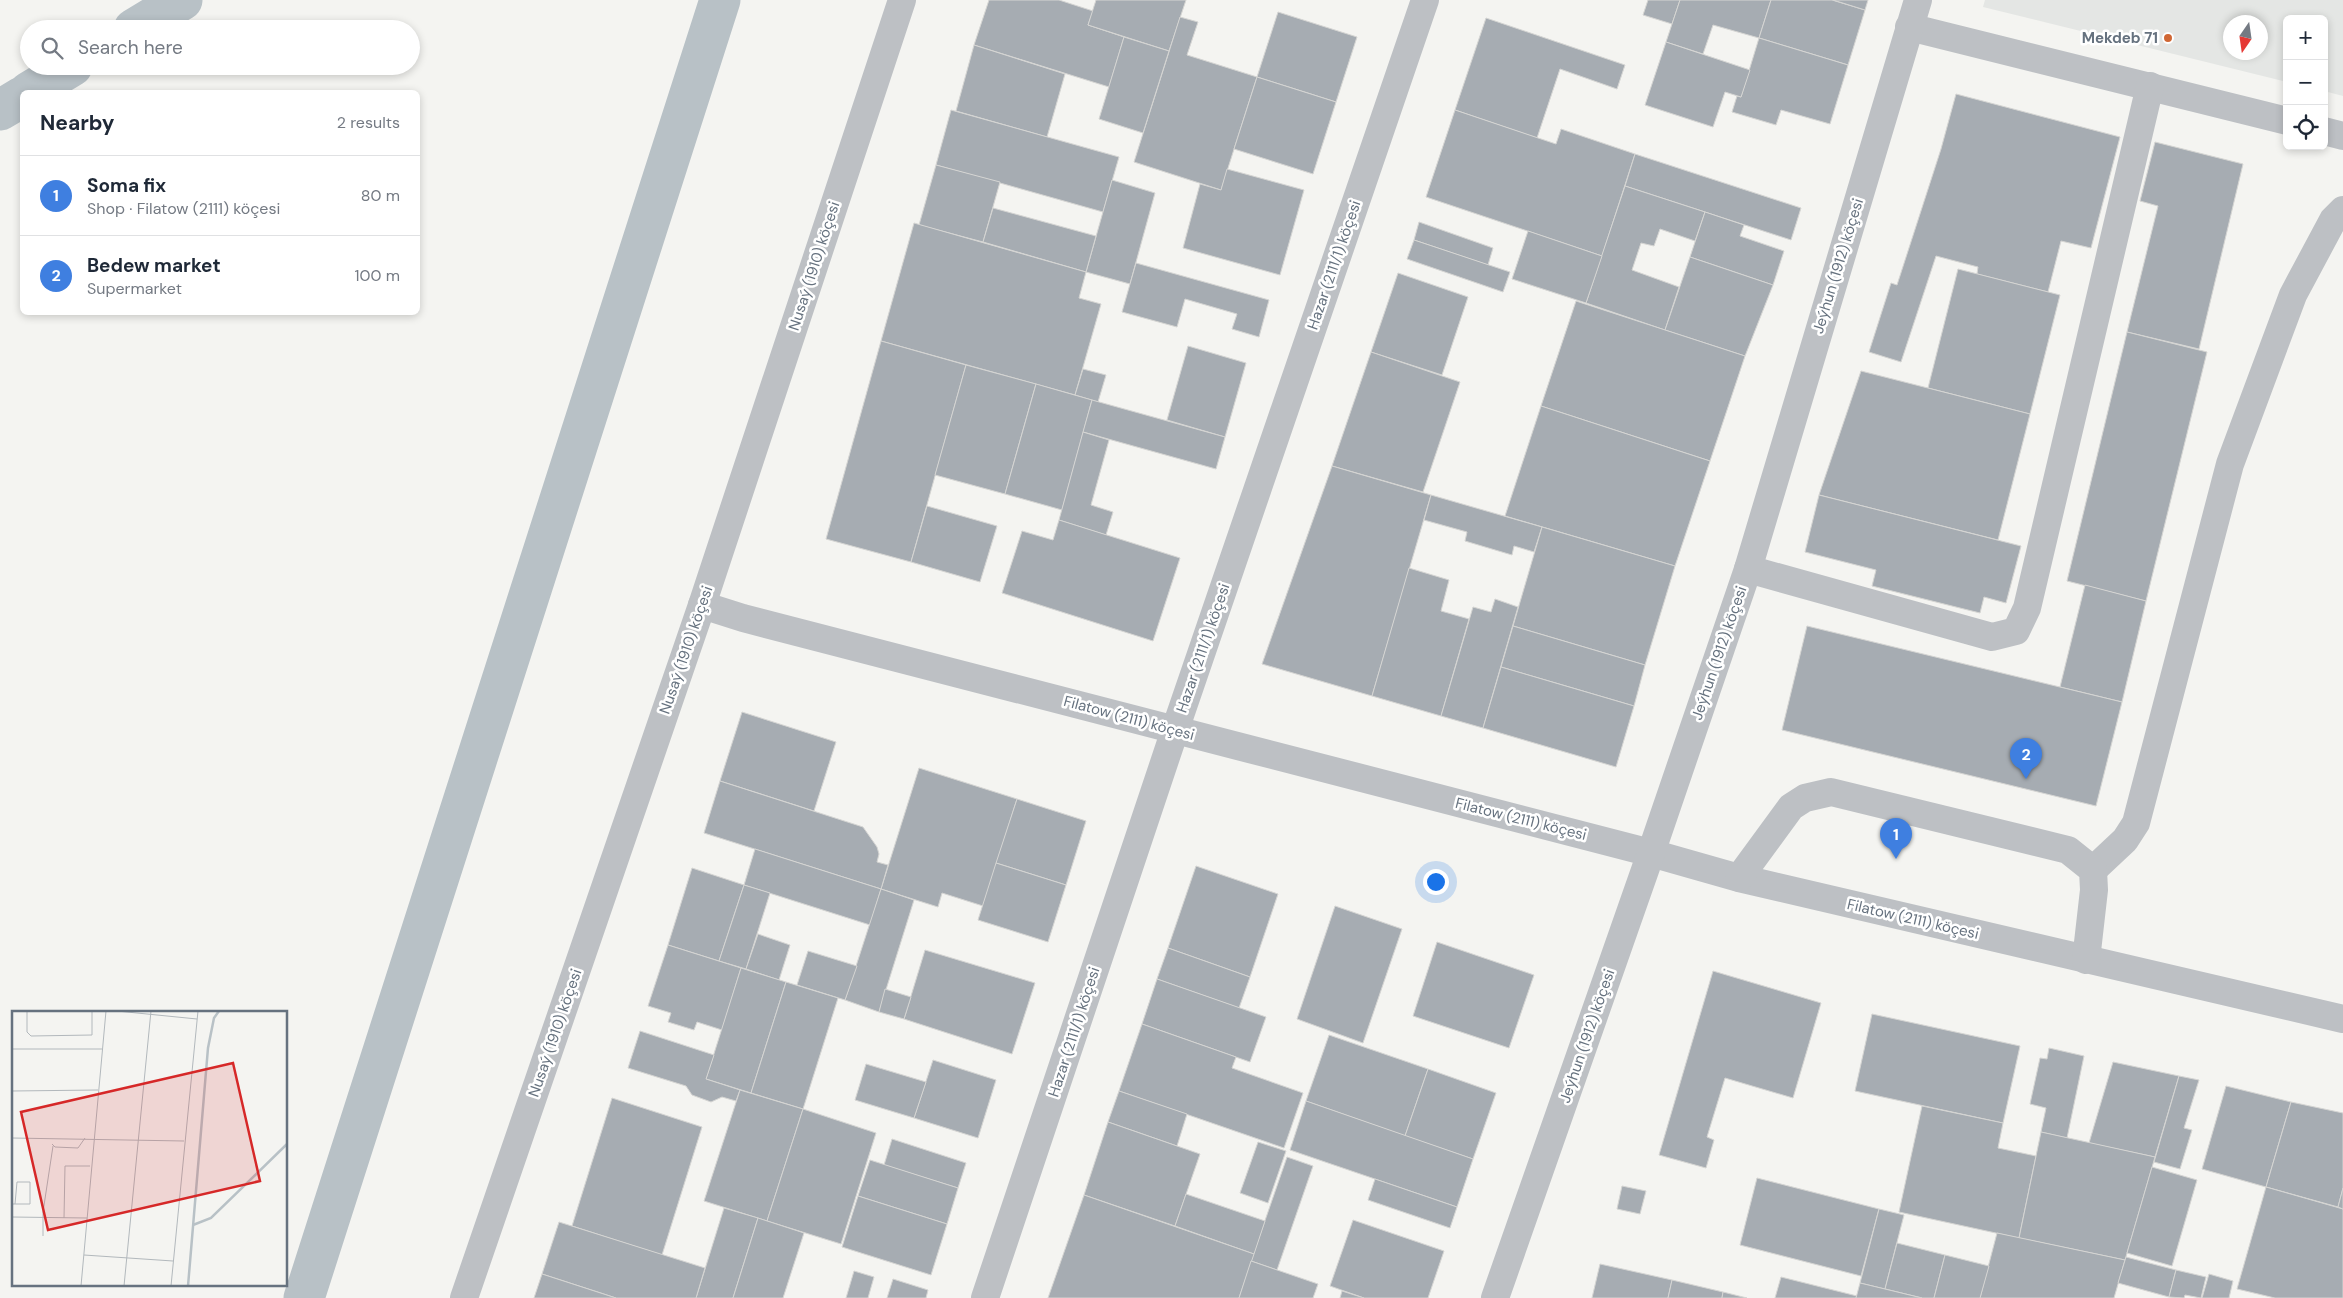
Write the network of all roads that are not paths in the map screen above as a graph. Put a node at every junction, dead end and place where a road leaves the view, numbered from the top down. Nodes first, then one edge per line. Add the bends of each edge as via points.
1 (902, 0) edge
2 (1425, 0) edge
3 (1918, 0) edge
4 (1909, 27) junction
5 (2150, 86) junction
6 (2283, 121) edge
7 (2328, 132) edge
8 (2343, 136) edge
9 (2343, 210) edge
10 (1748, 569) junction
11 (702, 605) junction
12 (1175, 730) junction
13 (1651, 853) junction
14 (2093, 870) junction
15 (1738, 878) junction
16 (2086, 960) junction
17 (2343, 1019) edge
18 (464, 1298) edge
19 (985, 1298) edge
20 (1495, 1298) edge

1 - 11 street, Nusaý (1910) köçesi
2 - 12 street, Hazar (2111/1) köçesi
3 - 4 street, Jeýhun (1912) köçesi
4 - 5 street
4 - 10 street, Jeýhun (1912) köçesi
5 - 6 street
5 - 10 street via 2027,608 2016,632 1992,637
7 - 8 street
9 - 14 street via 2333,220 2293,295 2230,464 2136,823 2125,840
10 - 13 street, Jeýhun (1912) köçesi
11 - 12 street, Filatow (2111) köçesi
11 - 18 street, Nusaý (1910) köçesi
12 - 13 street, Filatow (2111) köçesi
12 - 19 street, Hazar (2111/1) köçesi
13 - 15 street, Filatow (2111) köçesi
13 - 20 street, Jeýhun (1912) köçesi
14 - 15 street via 2068,850 1831,792 1806,798 1791,807
14 - 16 street via 2094,890
15 - 16 street, Filatow (2111) köçesi
16 - 17 street, Filatow (2111) köçesi

